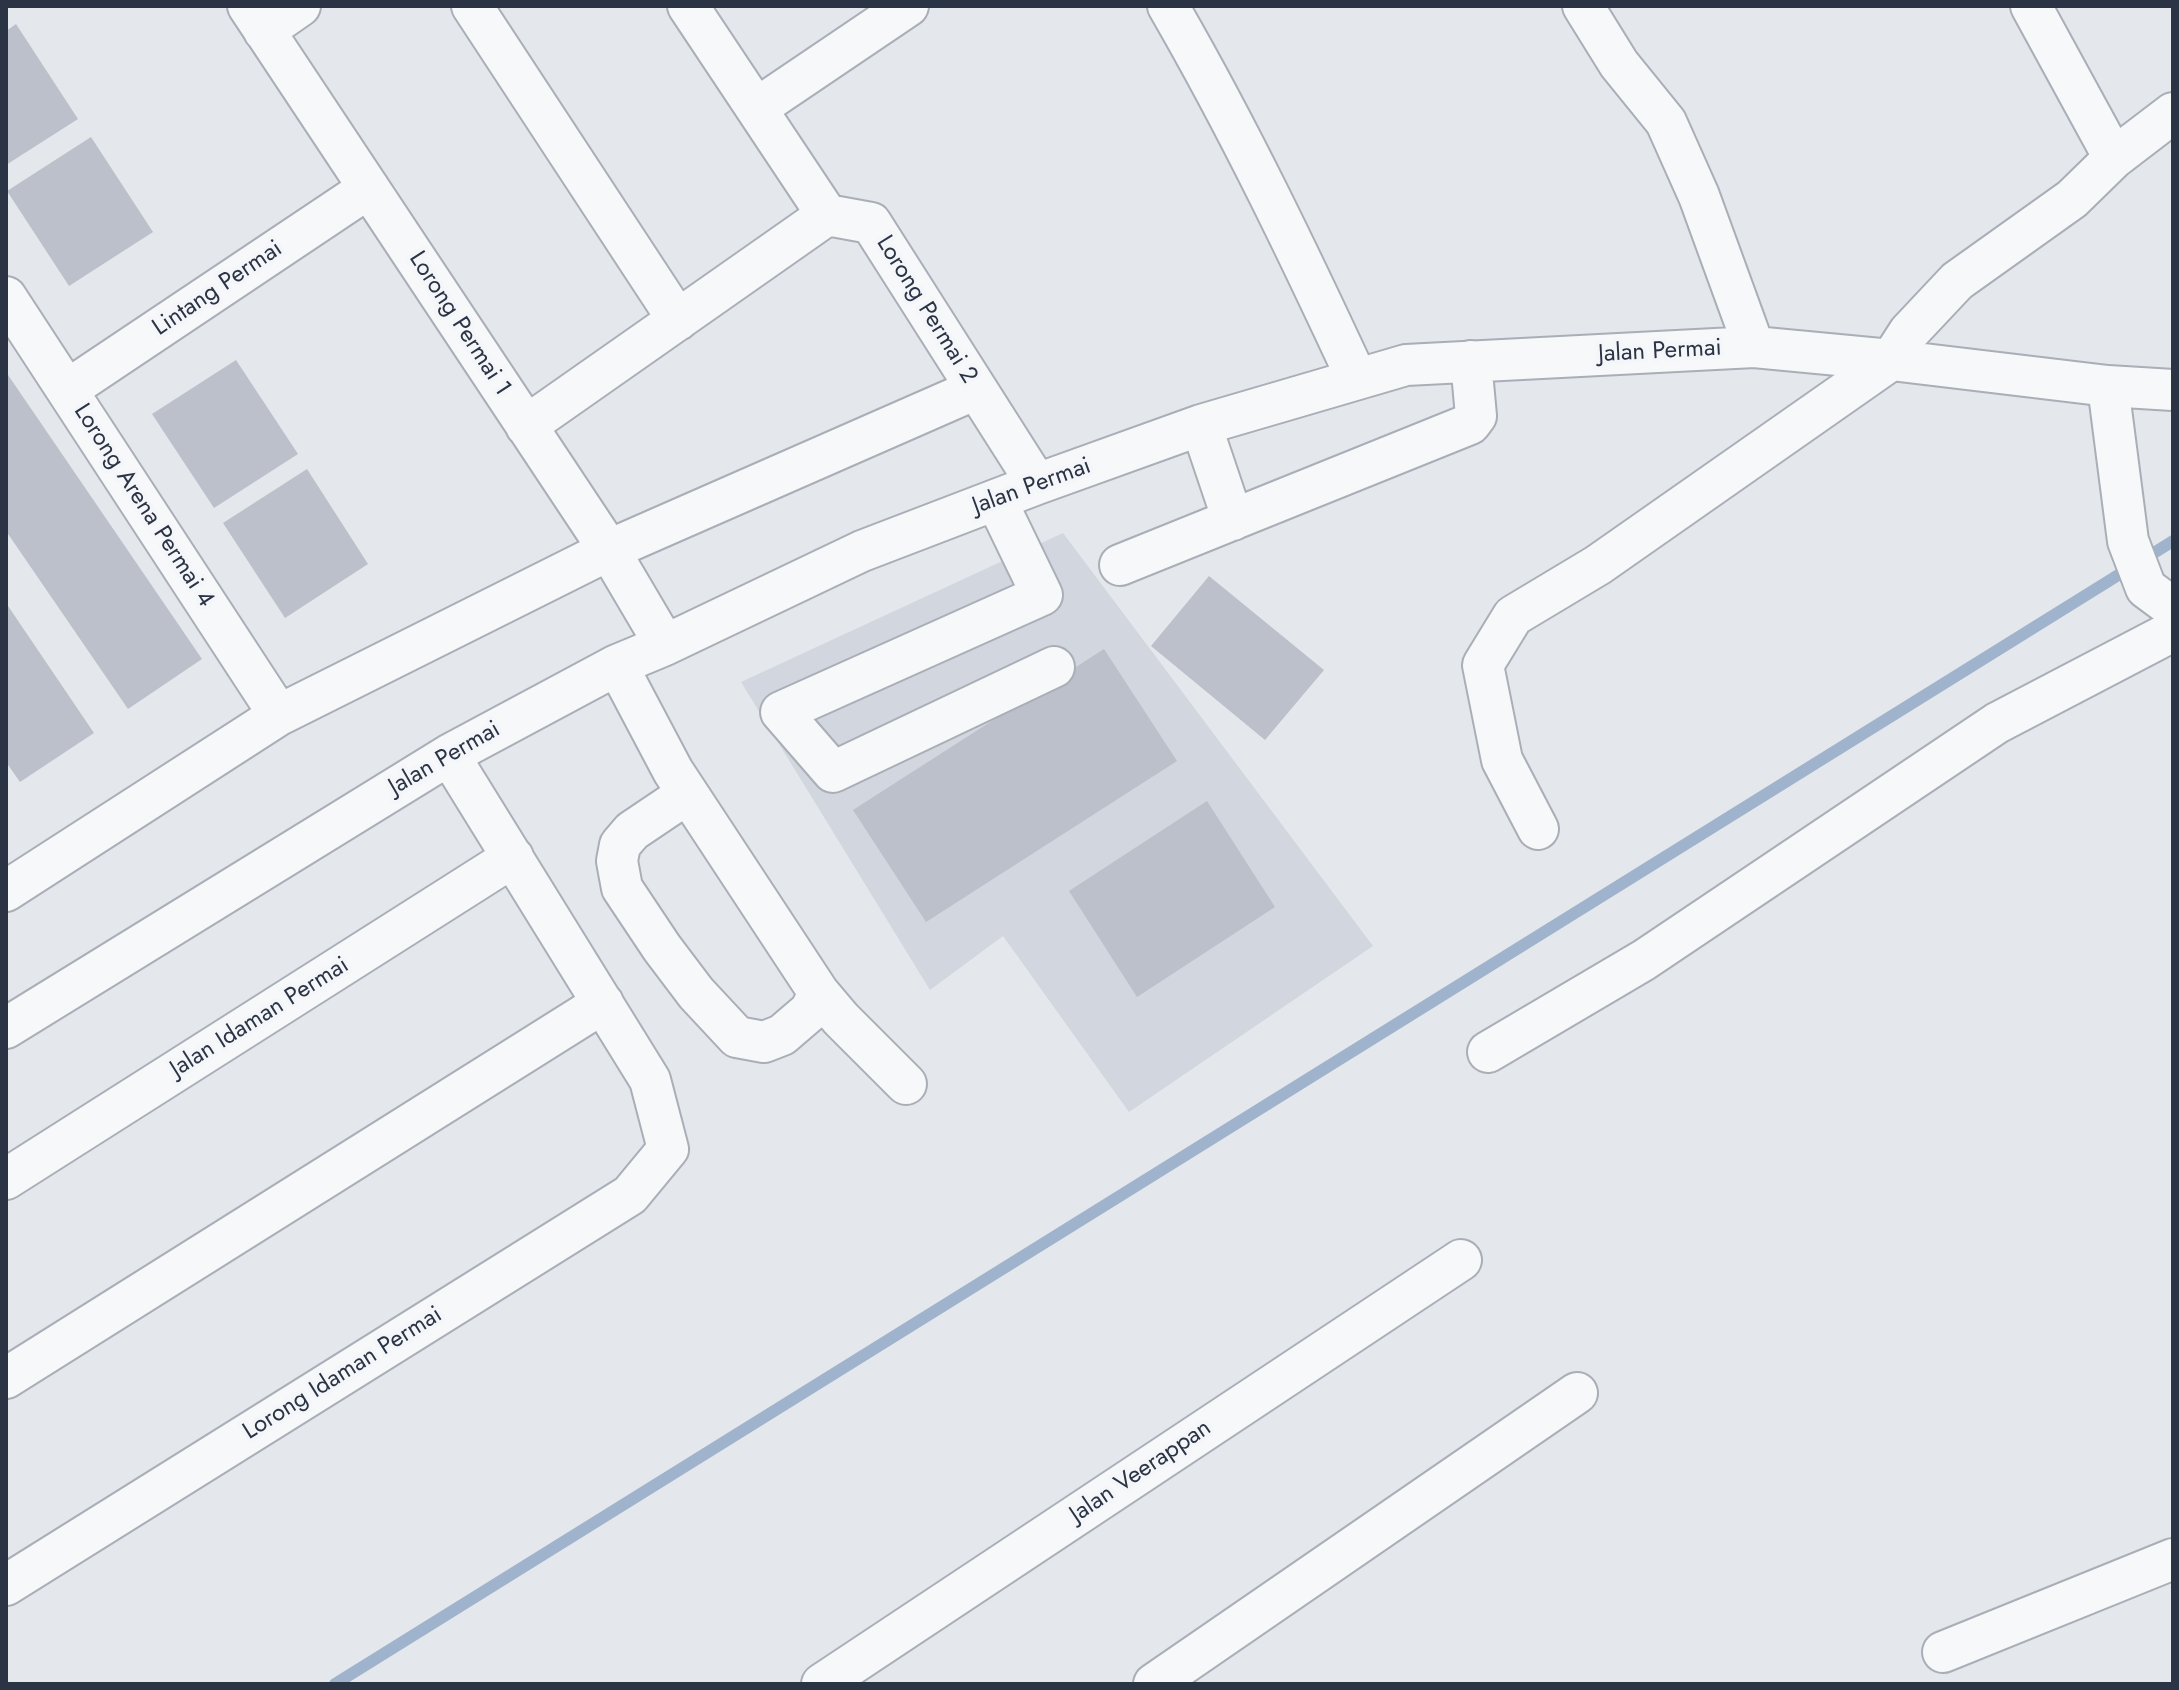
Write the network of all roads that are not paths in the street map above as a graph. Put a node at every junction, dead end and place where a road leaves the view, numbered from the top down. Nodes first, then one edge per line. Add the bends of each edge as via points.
1 (300, 6) edge
2 (472, 6) edge
3 (688, 6) edge
4 (908, 6) edge
5 (1168, 6) edge
6 (1583, 6) edge
7 (2031, 6) edge
8 (256, 18) edge
9 (757, 108) junction
10 (2173, 113) edge
11 (2114, 158) junction
12 (369, 188) junction
13 (827, 215) junction
14 (6, 297) edge
15 (678, 320) junction
16 (1754, 347) junction
17 (1891, 360) junction
18 (1471, 361) junction
19 (1357, 379) junction
20 (2108, 386) junction
21 (976, 389) junction
22 (67, 390) junction
23 (2173, 390) edge
24 (1201, 425) junction
25 (526, 426) junction
26 (1037, 484) junction
27 (996, 500) junction
28 (1233, 520) junction
29 (609, 550) junction
30 (1120, 565) dead end
31 (2160, 598) edge
32 (2173, 631) edge
33 (665, 645) junction
34 (617, 665) junction
35 (1054, 667) dead end
36 (279, 715) junction
37 (449, 755) junction
38 (687, 794) junction
39 (1538, 829) dead end
40 (513, 857) junction
41 (11, 877) edge
42 (819, 993) junction
43 (603, 1003) junction
44 (6, 1028) edge
45 (1488, 1052) dead end
46 (906, 1084) dead end
47 (6, 1179) edge
48 (1461, 1260) dead end
49 (6, 1378) edge
50 (1577, 1393) dead end
51 (2173, 1559) edge
52 (6, 1585) edge
53 (1943, 1652) dead end
54 (822, 1684) edge
55 (1154, 1684) edge

1 - 8 street
2 - 15 street
3 - 9 street
4 - 9 street
5 - 19 street via 1221,98
6 - 16 street via 1619,64 1666,122
7 - 11 street
8 - 12 street, Lorong Permai 1
9 - 13 street
10 - 11 street
11 - 17 street via 2072,199 1957,281 1909,332
12 - 22 street, Lintang Permai
12 - 25 street, Lorong Permai 1
13 - 15 street
13 - 21 street, Lorong Permai 2 via 871,223
14 - 22 street, Lorong Arena Permai 4
15 - 25 street
16 - 17 street, Jalan Permai
16 - 18 street, Jalan Permai
17 - 20 street, Jalan Permai
17 - 39 street via 1598,565 1513,616 1483,665 1502,760
18 - 19 street, Jalan Permai via 1406,365
18 - 28 street via 1476,416 1470,424
19 - 24 street, Jalan Permai
20 - 23 street, Jalan Permai
20 - 31 street via 2128,541
21 - 26 street, Lorong Permai 2
21 - 29 street
22 - 36 street, Lorong Arena Permai 4
24 - 26 street, Jalan Permai
24 - 28 street
25 - 29 street, Lorong Permai 1
26 - 27 street, Jalan Permai
27 - 33 street, Jalan Permai via 862,551
27 - 35 street via 1042,595 781,712 833,772
28 - 30 street
29 - 33 street, Lorong Permai 1
29 - 36 street
32 - 45 street via 1997,723 1644,960
33 - 34 street, Jalan Permai
34 - 37 street, Jalan Permai
34 - 38 street
36 - 41 street
37 - 40 street
37 - 44 street, Jalan Permai
38 - 42 street
38 - 42 street via 620,845 622,888 696,993 737,1037 764,1042 782,1035 810,1011
40 - 43 street
40 - 47 street, Jalan Idaman Permai
42 - 46 street
43 - 49 street
43 - 52 street, Lorong Idaman Permai via 650,1080 668,1149 630,1195
48 - 54 street, Jalan Veerappan
50 - 55 street
51 - 53 street

